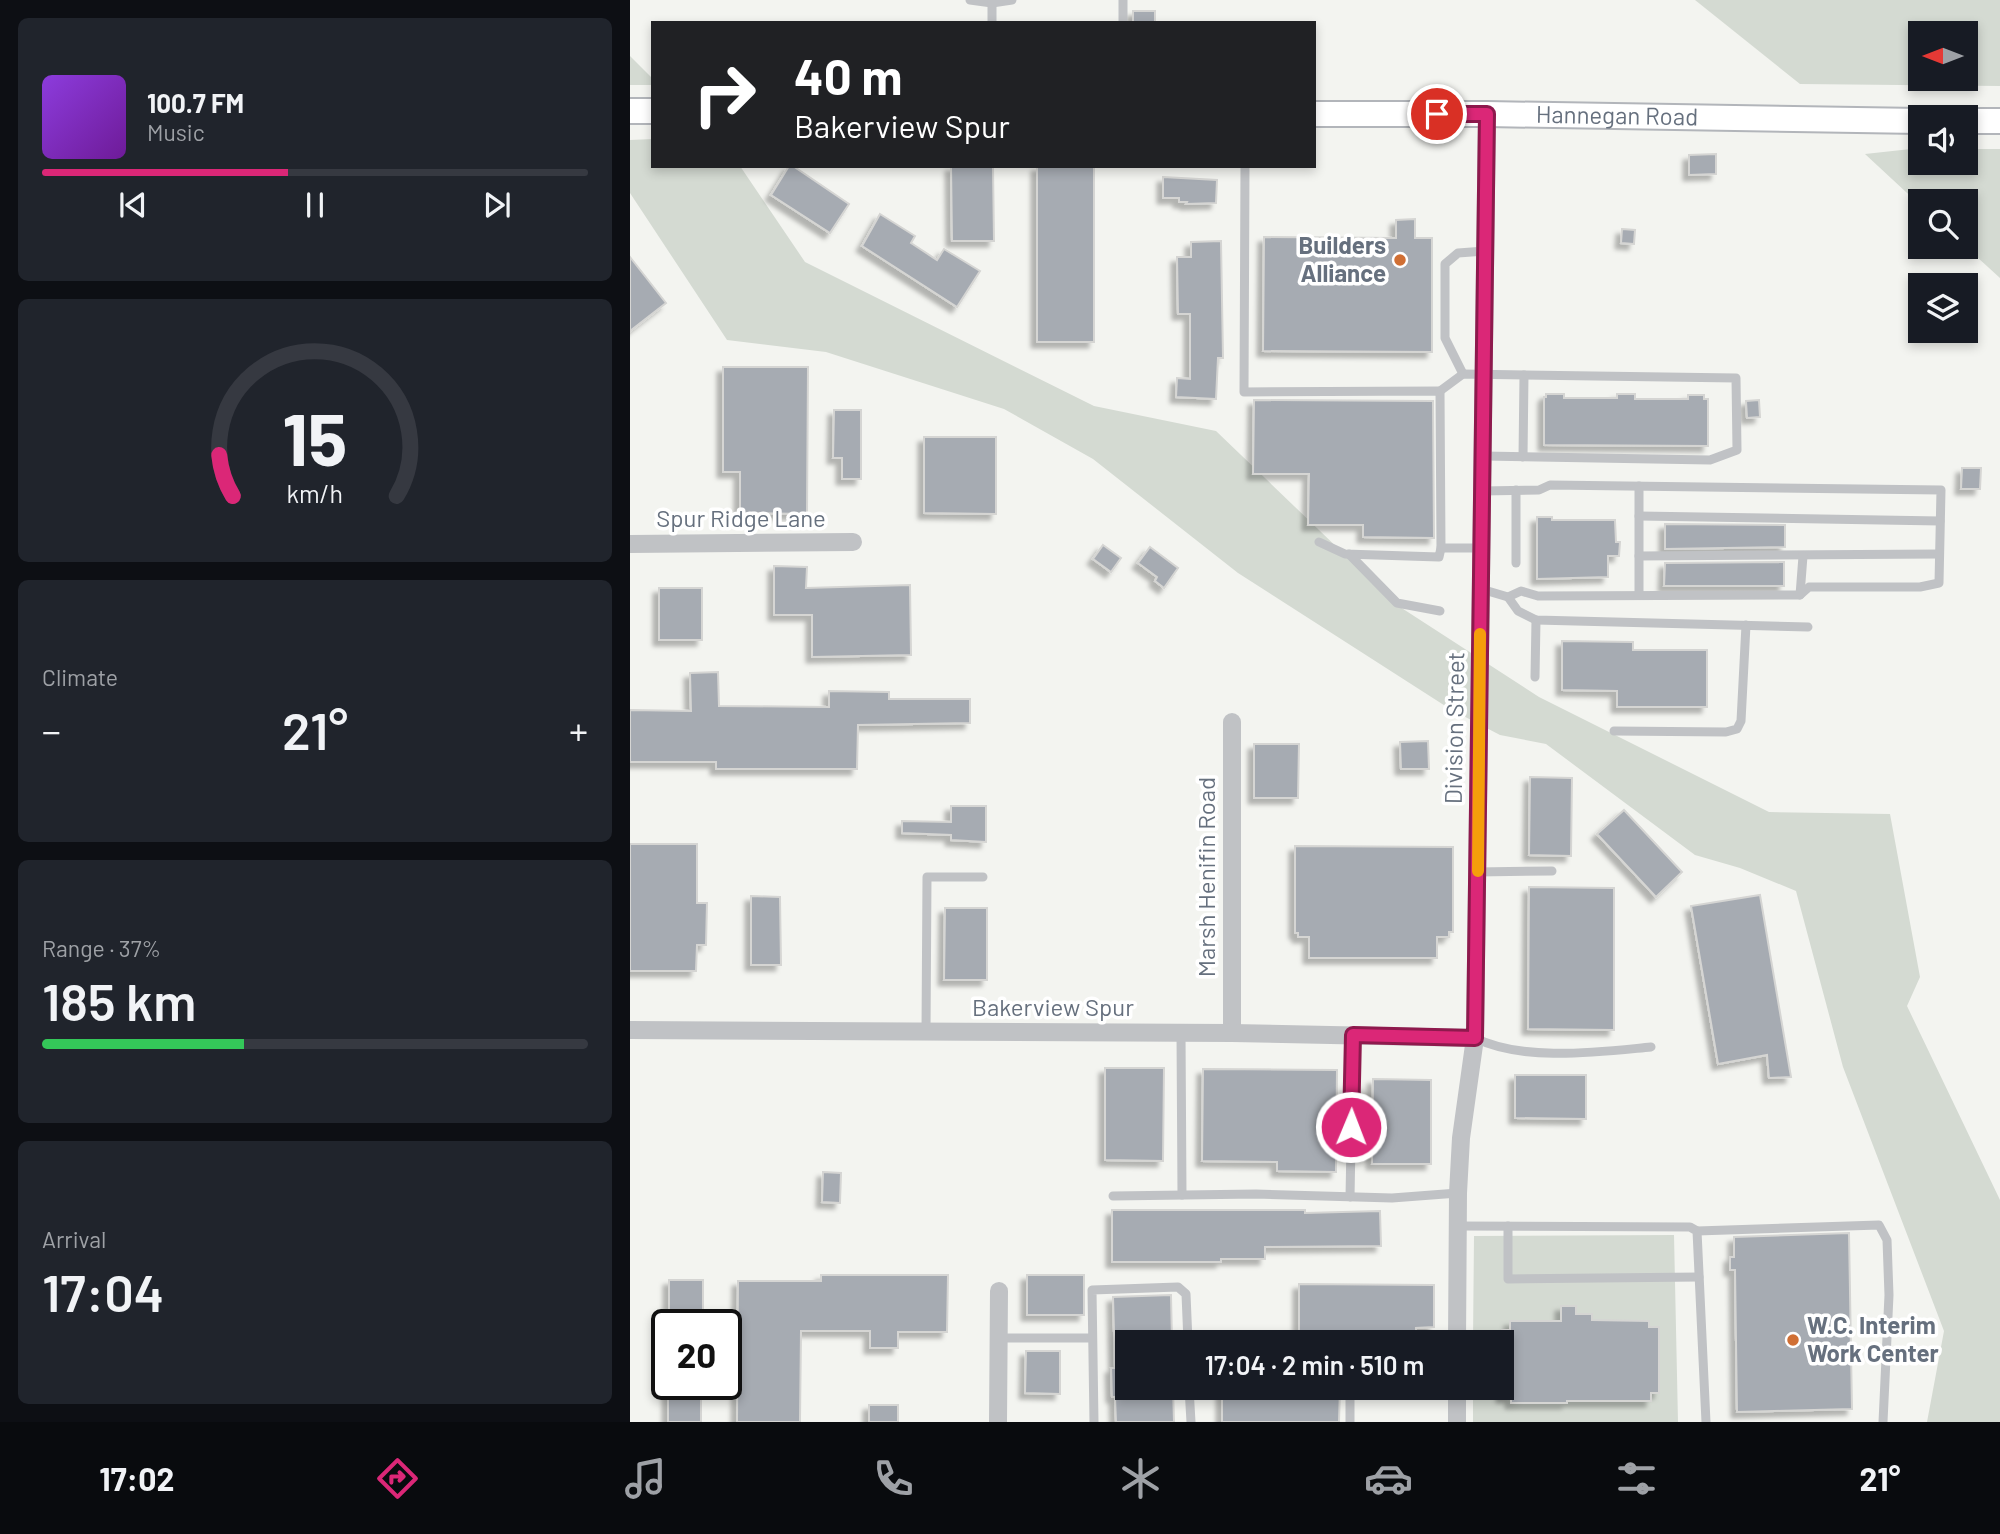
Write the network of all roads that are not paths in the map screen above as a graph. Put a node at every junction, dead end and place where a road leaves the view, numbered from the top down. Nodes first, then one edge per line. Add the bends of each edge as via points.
1 (970, 0) edge
2 (1013, 0) edge
3 (1123, 0) edge
4 (992, 3) junction
5 (992, 21) edge
6 (1123, 21) edge
7 (630, 111) edge
8 (651, 111) edge
9 (1316, 114) edge
10 (1487, 114) junction
11 (1908, 121) edge
12 (1978, 121) edge
13 (2000, 121) edge
14 (1245, 168) edge
15 (1485, 251) junction
16 (1463, 374) junction
17 (1484, 374) junction
18 (1524, 375) junction
19 (1440, 391) junction
20 (1483, 456) junction
21 (1522, 457) junction
22 (1639, 486) junction
23 (1516, 490) junction
24 (1482, 491) junction
25 (1639, 516) junction
26 (1940, 521) junction
27 (853, 542) dead end
28 (1319, 542) dead end
29 (630, 544) edge
30 (1441, 548) junction
31 (1481, 548) junction
32 (1349, 554) junction
33 (1940, 554) junction
34 (1639, 556) junction
35 (1803, 556) junction
36 (1516, 563) dead end
37 (1481, 589) junction
38 (1639, 595) junction
39 (1800, 595) junction
40 (1508, 597) junction
41 (1440, 611) dead end
42 (1536, 620) junction
43 (1746, 625) junction
44 (1808, 627) dead end
45 (1535, 677) dead end
46 (1232, 722) dead end
47 (1614, 731) dead end
48 (1552, 871) dead end
49 (1478, 872) junction
50 (983, 877) dead end
51 (630, 1030) edge
52 (926, 1031) junction
53 (1181, 1033) junction
54 (1232, 1033) junction
55 (1353, 1035) junction
56 (1475, 1038) junction
57 (1651, 1047) dead end
58 (1458, 1193) junction
59 (1182, 1195) junction
60 (1113, 1196) dead end
61 (1350, 1196) junction
62 (1457, 1226) junction
63 (1508, 1226) junction
64 (1697, 1231) junction
65 (1699, 1277) junction
66 (999, 1291) dead end
67 (1188, 1330) edge
68 (1457, 1330) edge
69 (999, 1338) junction
70 (1092, 1338) junction
71 (1190, 1400) edge
72 (1350, 1400) edge
73 (1457, 1400) edge
74 (998, 1422) edge
75 (1094, 1422) edge
76 (1191, 1422) edge
77 (1350, 1422) edge
78 (1457, 1422) edge
79 (1706, 1422) edge
80 (1883, 1422) edge

1 - 4 lane
2 - 4 lane
3 - 6 lane
4 - 5 lane
7 - 8 main road
9 - 10 main road, Hannegan Road
10 - 11 main road, Hannegan Road
10 - 15 street, Division Street
12 - 13 main road
14 - 19 lane via 1244,392
15 - 16 lane via 1458,253 1445,264 1445,338
15 - 17 street, Division Street
16 - 17 lane
16 - 19 lane
17 - 18 lane
17 - 20 street, Division Street
18 - 21 lane
18 - 21 lane via 1736,378 1737,450 1710,460
19 - 30 lane
20 - 21 lane
20 - 24 street, Division Street
22 - 23 lane via 1550,485
22 - 25 lane
22 - 26 lane via 1941,490
23 - 24 lane
23 - 36 lane
24 - 31 street, Division Street
25 - 26 lane
25 - 34 lane
26 - 33 lane
27 - 29 street, Spur Ridge Lane
28 - 32 lane
30 - 31 lane
30 - 32 lane via 1439,557
31 - 37 street, Division Street
32 - 41 lane via 1397,603
33 - 35 lane
33 - 39 lane via 1939,583 1809,587
34 - 35 lane
34 - 38 lane
35 - 39 lane
37 - 40 lane
37 - 49 street, Division Street
38 - 39 lane
38 - 40 lane via 1538,596 1521,591
40 - 42 lane via 1518,611
42 - 43 lane
42 - 45 lane
43 - 44 lane
43 - 47 lane via 1737,729 1726,733
46 - 54 street, Marsh Henifin Road
48 - 49 lane
49 - 56 street, Division Street
50 - 52 lane via 927,877
51 - 52 street, Bakerview Spur
52 - 53 street, Bakerview Spur
53 - 54 street, Bakerview Spur
53 - 59 lane
54 - 55 street, Bakerview Spur
55 - 56 street, Bakerview Spur
55 - 61 lane
56 - 57 lane via 1489,1045 1542,1052
56 - 58 street, Division Street
58 - 61 lane
58 - 62 street, Division Street
59 - 60 lane
59 - 61 lane
62 - 63 lane
62 - 68 street, Division Street
63 - 64 lane via 1690,1227
63 - 65 lane via 1508,1279
64 - 65 lane
64 - 80 lane via 1879,1225 1886,1240 1889,1295
65 - 79 lane
66 - 69 street
67 - 70 lane via 1186,1294 1178,1287 1092,1290
69 - 70 lane
69 - 74 street
70 - 75 lane
71 - 76 lane
72 - 77 lane
73 - 78 street

